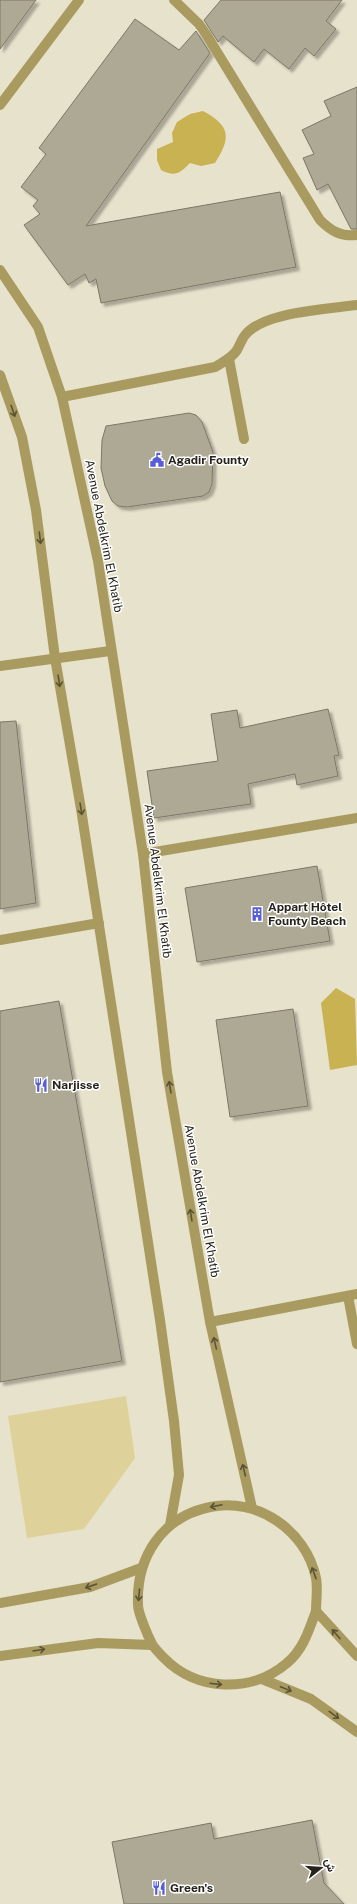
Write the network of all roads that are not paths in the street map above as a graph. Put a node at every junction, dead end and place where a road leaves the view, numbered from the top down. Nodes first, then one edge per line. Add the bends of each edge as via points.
1 (79, 0) edge
2 (174, 0) edge
3 (0, 105) edge
4 (357, 235) edge
5 (0, 270) edge
6 (357, 305) edge
7 (229, 359) junction
8 (0, 375) edge
9 (62, 397) junction
10 (244, 439) dead end
11 (110, 650) junction
12 (55, 658) junction
13 (0, 666) edge
14 (357, 818) edge
15 (143, 854) junction
16 (99, 924) junction
17 (0, 940) edge
18 (352, 1295) edge
19 (210, 1322) junction
20 (357, 1344) edge
21 (252, 1508) junction
22 (170, 1525) junction
23 (141, 1568) junction
24 (0, 1603) edge
25 (316, 1611) junction
26 (152, 1645) junction
27 (0, 1656) edge
28 (357, 1656) edge
29 (262, 1679) junction
30 (357, 1732) edge

1 - 3 street
2 - 4 street via 206,34 320,220 336,233
5 - 9 street, Avenue Abdelkrim El Khatib via 38,327
6 - 7 street via 284,315 258,324 246,334 237,351
7 - 9 street via 215,367
7 - 10 street
8 -> 12 street via 22,437 36,510
9 - 11 street, Avenue Abdelkrim El Khatib via 98,561
11 - 12 street
11 - 15 street, Avenue Abdelkrim El Khatib
12 - 13 street
12 -> 16 street
14 - 15 street
19 -> 15 street, Avenue Abdelkrim El Khatib via 168,1072
16 - 17 street
16 - 22 street via 174,1421 179,1475
18 - 19 street
18 - 20 street
21 -> 19 street, Avenue Abdelkrim El Khatib
21 -> 22 street via 224,1504 195,1510
25 -> 21 street via 316,1578 304,1547 282,1523
22 - 23 street via 151,1547
23 -> 24 street via 90,1587
23 -> 26 street via 138,1606
28 -> 25 street
25 - 29 street via 306,1639 287,1663
27 -> 26 street via 98,1643
26 -> 29 street via 174,1668 202,1682 232,1686
29 -> 30 street via 311,1699

